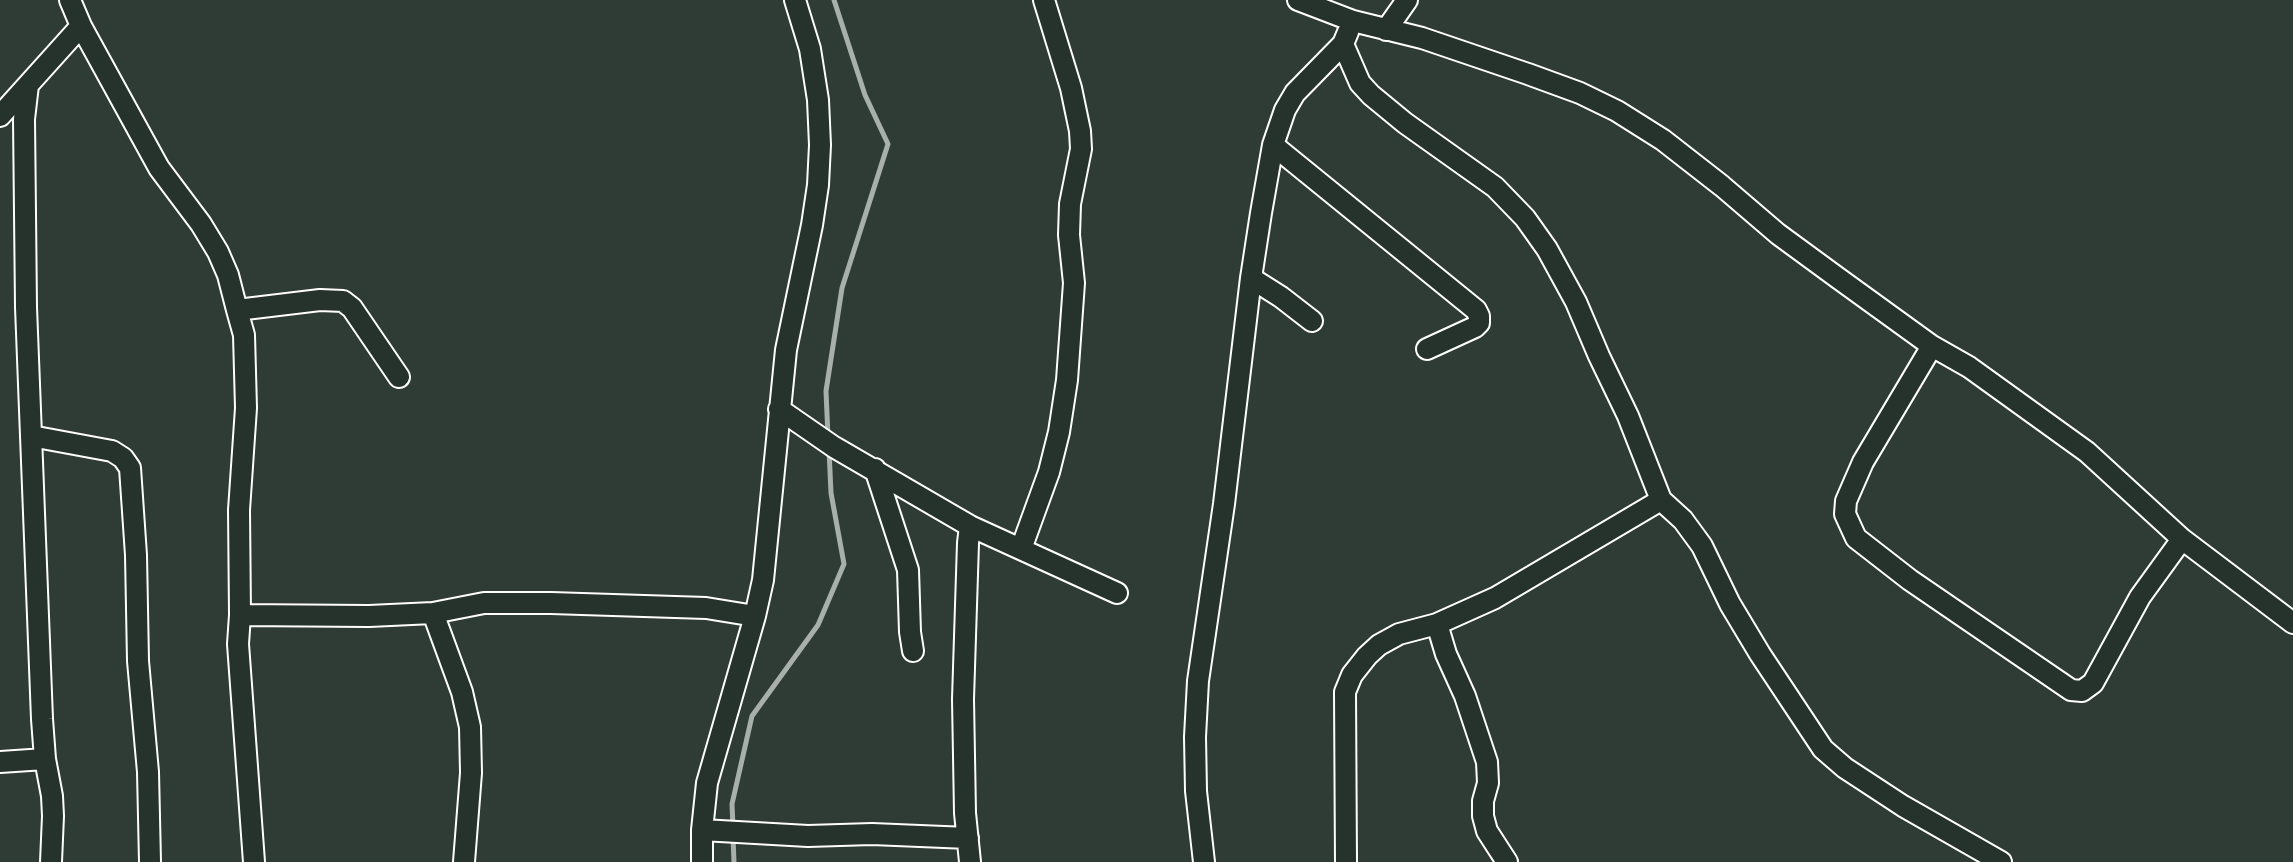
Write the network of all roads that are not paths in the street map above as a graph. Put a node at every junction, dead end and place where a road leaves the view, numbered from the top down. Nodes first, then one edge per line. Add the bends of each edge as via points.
1 (70, 0) edge
2 (795, 0) edge
3 (1044, 0) edge
4 (1298, 0) edge
5 (1407, 0) edge
6 (1353, 21) junction
7 (81, 26) junction
8 (1386, 30) junction
9 (1343, 44) junction
10 (28, 85) junction
11 (0, 116) edge
12 (1273, 145) junction
13 (1251, 278) junction
14 (237, 310) junction
15 (1312, 321) dead end
16 (1932, 346) junction
17 (1427, 349) dead end
18 (399, 376) dead end
19 (779, 409) junction
20 (31, 436) junction
21 (875, 469) junction
22 (1661, 500) junction
23 (970, 526) junction
24 (2182, 539) junction
25 (1021, 549) junction
26 (1117, 593) dead end
27 (433, 613) junction
28 (240, 615) junction
29 (755, 616) junction
30 (2293, 623) edge
31 (1437, 624) junction
32 (913, 651) dead end
33 (45, 759) junction
34 (0, 762) edge
35 (702, 830) junction
36 (968, 838) junction
37 (51, 862) edge
38 (150, 862) edge
39 (254, 862) edge
40 (464, 862) edge
41 (702, 862) edge
42 (970, 862) edge
43 (1204, 862) edge
44 (1346, 862) edge
45 (1508, 862) edge
46 (2001, 862) edge

1 - 7 street
2 - 19 street via 810,49 820,145 812,225 786,350
3 - 25 street via 1071,88 1081,149 1070,204 1074,283 1067,380 1049,472
4 - 6 street
5 - 8 street
6 - 8 street
6 - 9 street
7 - 10 street
7 - 14 street via 159,168 218,252
8 - 16 street via 1422,38 1528,74 1617,111 1663,140 1778,234
9 - 12 street via 1295,93
9 - 22 street via 1360,83 1371,95 1495,187 1525,218 1547,249 1628,417
10 - 11 street
10 - 20 street via 24,182
12 - 13 street
12 - 17 street via 1476,310 1479,316 1475,327
13 - 15 street
13 - 43 street via 1198,681 1196,791
14 - 18 street via 343,301 352,308
14 - 28 street via 244,335 246,408 239,510
16 - 24 street via 1969,367 2087,452
16 - 24 street via 1863,462 1846,501 1845,514 1856,538 1892,566 2077,692 2092,683 2140,597
19 - 21 street via 834,447
19 - 29 street via 763,580
20 - 33 street
20 - 38 street via 112,451 130,468
21 - 23 street
21 - 32 street via 908,570
22 - 31 street via 1495,598
22 - 46 street via 1683,520 1702,546 1760,654 1832,759 1903,806
23 - 25 street
23 - 36 street via 963,699
24 - 30 street
25 - 26 street
27 - 28 street
27 - 29 street via 484,603 551,603 706,608
27 - 40 street via 462,692 470,727 471,773
28 - 39 street via 238,644
29 - 35 street via 707,783
31 - 44 street via 1399,634 1379,645 1352,675 1345,692
31 - 45 street via 1487,762 1483,816
33 - 34 street
33 - 37 street via 52,796
35 - 36 street
35 - 41 street
36 - 42 street

